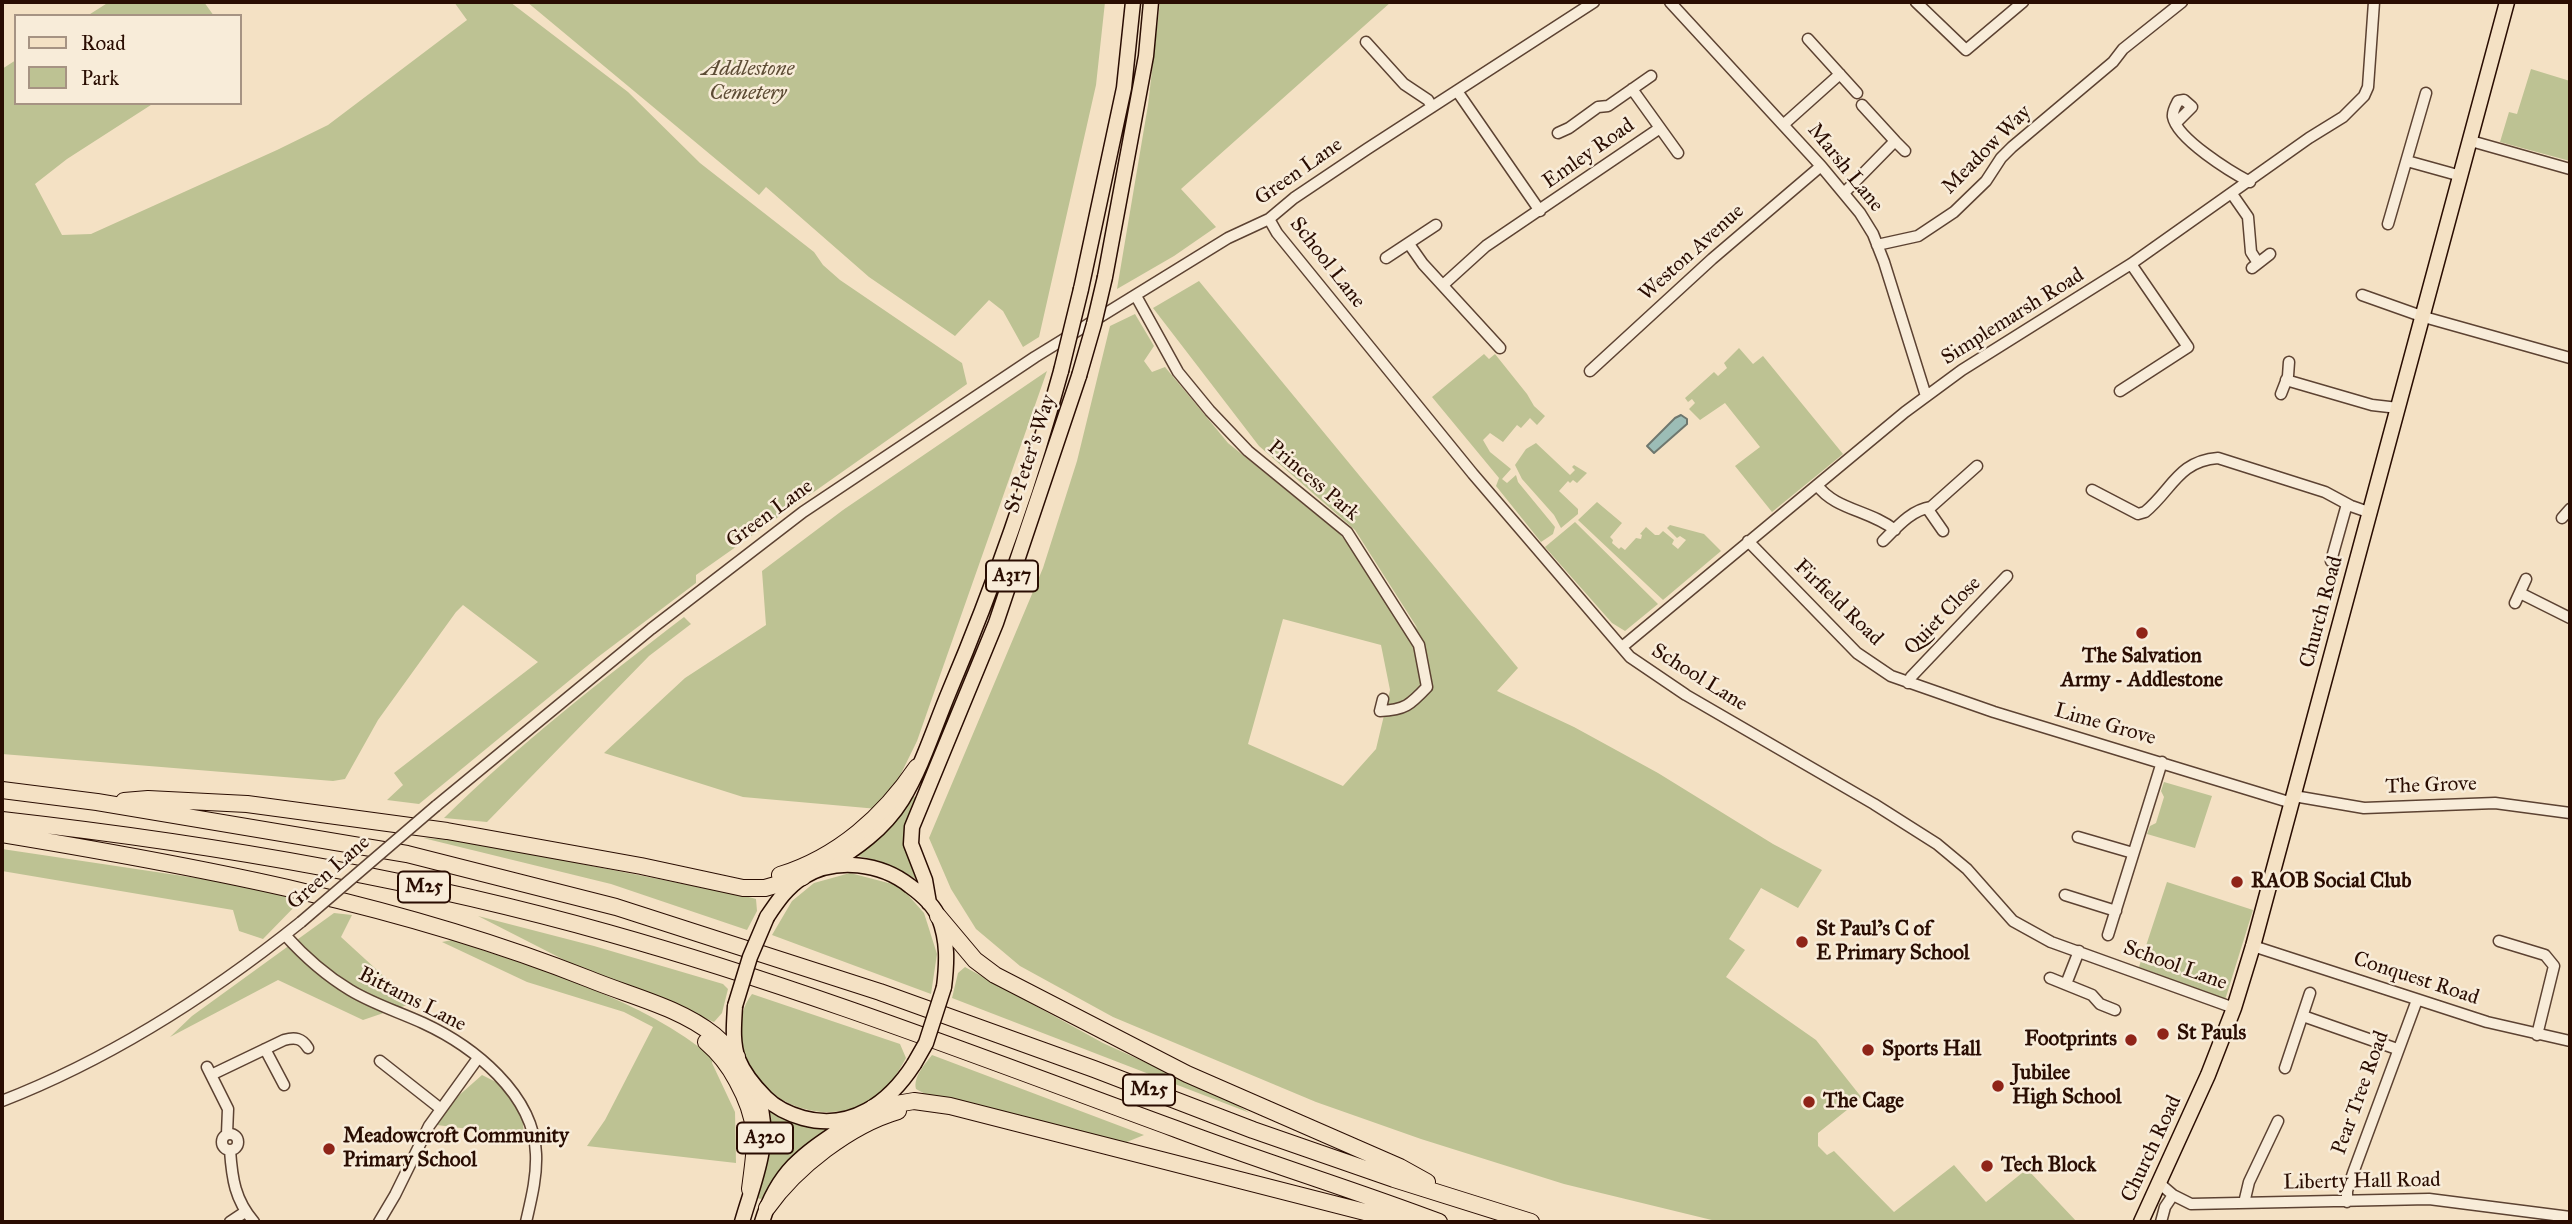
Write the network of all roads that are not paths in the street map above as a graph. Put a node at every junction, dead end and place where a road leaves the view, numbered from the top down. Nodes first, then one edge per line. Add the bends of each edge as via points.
1 (1133, 2) edge
2 (1152, 2) edge
3 (1594, 2) edge
4 (1670, 2) edge
5 (1916, 2) edge
6 (2023, 2) edge
7 (2182, 2) edge
8 (2374, 2) edge
9 (2507, 2) edge
10 (1808, 39) dead end
11 (1366, 42) dead end
12 (1840, 74) junction
13 (1651, 76) dead end
14 (1632, 89) junction
15 (1457, 91) junction
16 (1857, 93) dead end
17 (2426, 93) dead end
18 (1862, 105) dead end
19 (1432, 107) junction
20 (2176, 124) dead end
21 (1783, 125) junction
22 (1661, 128) junction
23 (1558, 133) dead end
24 (1895, 141) junction
25 (2471, 141) junction
26 (1905, 151) dead end
27 (1678, 153) dead end
28 (2407, 161) junction
29 (1821, 166) junction
30 (2570, 169) edge
31 (2461, 176) junction
32 (2250, 182) junction
33 (1844, 193) junction
34 (2232, 194) junction
35 (1540, 211) junction
36 (1269, 219) junction
37 (2388, 224) dead end
38 (1436, 225) dead end
39 (1409, 244) junction
40 (1877, 245) junction
41 (2270, 254) dead end
42 (1386, 258) dead end
43 (2132, 264) junction
44 (1443, 285) junction
45 (2362, 295) dead end
46 (1136, 296) junction
47 (2424, 317) junction
48 (1500, 348) dead end
49 (2570, 358) edge
50 (2289, 362) dead end
51 (1590, 370) dead end
52 (2286, 380) junction
53 (2120, 391) dead end
54 (2281, 394) dead end
55 (1926, 396) junction
56 (2398, 408) junction
57 (1977, 466) dead end
58 (1817, 485) junction
59 (2092, 490) dead end
60 (2347, 504) junction
61 (1927, 508) junction
62 (2570, 509) edge
63 (2371, 513) junction
64 (2562, 518) dead end
65 (1895, 530) junction
66 (1943, 531) dead end
67 (1748, 541) junction
68 (1883, 541) dead end
69 (2331, 561) dead end
70 (2007, 575) dead end
71 (2526, 579) dead end
72 (2570, 618) edge
73 (1622, 648) junction
74 (1908, 683) junction
75 (1383, 699) dead end
76 (2162, 762) junction
77 (917, 767) junction
78 (2, 790) edge
79 (2293, 799) junction
80 (97, 802) junction
81 (2570, 813) edge
82 (2, 820) edge
83 (2, 834) edge
84 (2078, 837) dead end
85 (2133, 853) junction
86 (827, 866) junction
87 (803, 877) junction
88 (712, 880) junction
89 (2065, 895) dead end
90 (934, 909) junction
91 (2116, 911) junction
92 (285, 935) junction
93 (2108, 935) dead end
94 (2499, 941) dead end
95 (2253, 946) junction
96 (2079, 951) junction
97 (2050, 978) dead end
98 (2067, 984) junction
99 (619, 992) junction
100 (2310, 993) dead end
101 (2417, 1000) junction
102 (2234, 1008) junction
103 (2115, 1010) dead end
104 (2303, 1016) junction
105 (2537, 1035) junction
106 (2570, 1041) edge
107 (308, 1048) dead end
108 (265, 1049) junction
109 (2397, 1049) junction
110 (737, 1057) junction
111 (478, 1058) junction
112 (380, 1062) dead end
113 (2285, 1068) dead end
114 (284, 1085) dead end
115 (755, 1086) junction
116 (2, 1101) edge
117 (441, 1109) junction
118 (869, 1110) junction
119 (977, 1114) junction
120 (2278, 1121) dead end
121 (2159, 1183) junction
122 (750, 1189) junction
123 (2173, 1195) junction
124 (1456, 1198) junction
125 (2347, 1202) junction
126 (2244, 1203) junction
127 (245, 1212) junction
128 (765, 1215) edge
129 (2570, 1217) edge
130 (230, 1222) edge
131 (254, 1222) edge
132 (379, 1222) edge
133 (526, 1222) edge
134 (742, 1222) edge
135 (1404, 1222) edge
136 (1439, 1222) edge
137 (1531, 1222) edge
138 (2141, 1222) edge
139 (2161, 1222) edge

1 - 77 main road, St Peter's Way / A317, bridge via 1124,88 1060,371 1017,516
2 - 90 main road, St Peter's Way / A317, bridge via 1105,276 1079,376 996,623 912,827 911,844
3 - 15 street, Green Lane
4 - 21 street, Marsh Lane
5 - 6 street via 1966,50
7 - 40 street, Meadow Way via 2012,147 1954,212 1918,236
8 - 32 street, Simplemarsh Road via 2364,96 2343,117
9 - 25 main road, Church Road
10 - 12 street
11 - 19 street
12 - 16 street
12 - 21 street
13 - 14 street, Emley Road
14 - 22 street, Emley Road
14 - 23 street, Emley Road
15 - 19 street, Green Lane
15 - 35 street, Emley Road
17 - 28 street
18 - 24 street
19 - 36 street, Green Lane
20 - 32 street via 2210,158
21 - 29 street, Marsh Lane
22 - 27 street, Emley Road
22 - 35 street, Emley Road
24 - 26 street
24 - 33 street
25 - 30 street
25 - 31 main road, Church Road
28 - 31 street
28 - 37 street
29 - 33 street, Marsh Lane
29 - 51 street, Weston Avenue
31 - 47 main road, Church Road
32 - 34 street, Simplemarsh Road
33 - 40 street, Marsh Lane
34 - 41 street via 2248,217 2255,265
34 - 43 street, Simplemarsh Road
35 - 44 street, Emley Road via 1486,246
36 - 46 street, Green Lane via 1228,238
36 - 73 street, School Lane via 1474,474
38 - 39 street
39 - 42 street
39 - 44 street
40 - 55 street, Marsh Lane
43 - 53 street via 2188,347
43 - 55 street, Simplemarsh Road
44 - 48 street
45 - 47 street
46 - 75 street, Princess Park via 1185,382 1248,451 1347,531 1398,609 1419,645 1427,687 1408,706 1396,710 1380,711
46 - 92 street, Green Lane, bridge via 1026,363 803,512 660,621
47 - 49 street
47 - 56 main road, Church Road
50 - 52 street
52 - 54 street
52 - 56 street
55 - 58 street, Simplemarsh Road
56 - 63 main road, Church Road
57 - 61 street
58 - 65 street via 1830,499 1881,519
58 - 67 street, Simplemarsh Road
59 - 60 street via 2138,514 2155,505 2191,466 2218,458 2325,492
60 - 63 street
60 - 69 street
61 - 65 street
61 - 66 street
62 - 64 street
63 - 79 main road, Church Road
65 - 68 street
67 - 73 street, Simplemarsh Road
67 - 74 street, Firfield Road via 1857,653
70 - 74 street, Quiet Close
71 - 72 street via 2518,598
73 - 96 street, School Lane via 1643,668 1686,695 1937,844 2025,929
74 - 76 street, Lime Grove
76 - 79 street, Lime Grove
76 - 85 street
77 - 86 main road, St Peter's Way / A317 via 902,800 881,826
77 - 88 highway, M25 via 876,818 825,854 783,874 736,882
78 - 80 highway, M25
79 - 81 street, The Grove via 2364,808 2495,803
79 - 95 main road, Church Road
80 - 88 highway, M25 via 148,799 247,804 492,838
80 - 124 highway, M25 via 407,854 616,907 880,992 1253,1130
82 - 136 highway, M25 via 264,856 440,891 605,932 956,1047
83 - 99 highway, M25 via 313,893 538,959
84 - 85 street
85 - 91 street
86 - 87 main road
86 - 90 main road via 886,871
87 - 88 highway, M25 via 765,888
87 - 110 main road, bridge via 767,917 750,957 735,1006
89 - 91 street
90 - 118 main road, bridge via 948,960 926,1043 902,1083
90 - 124 highway, M25 via 975,960 995,975 1187,1074 1400,1167
91 - 93 street
92 - 111 street, Bittams Lane via 352,992 442,1032
92 - 116 street, Green Lane via 225,980 128,1039
94 - 105 street via 2545,955 2554,966
95 - 101 street, Conquest Road
95 - 102 main road, Church Road
96 - 98 street
96 - 102 street, School Lane
97 - 98 street
98 - 103 street
99 - 110 highway, M25 via 694,1023
99 - 122 highway, M25 via 696,1035 729,1066 750,1105 754,1125
100 - 104 street
101 - 105 street, Conquest Road
101 - 109 street, Pear Tree Road
102 - 121 main road, Church Road
104 - 109 street
104 - 113 street
105 - 106 street, Conquest Road
107 - 108 street via 294,1037
108 - 114 street
108 - 127 street via 209,1071 228,1109 227,1134 221,1144 230,1150 233,1186
109 - 125 street, Pear Tree Road
110 - 115 main road
111 - 117 street
111 - 133 street, Bittams Lane via 510,1086 532,1131 537,1153
112 - 117 street via 395,1080
115 - 118 main road via 790,1114 813,1121 832,1122
115 - 122 main road, A320 via 765,1133
117 - 132 street
118 - 119 highway via 914,1101
118 - 128 main road, A320 via 788,1170
119 - 128 highway via 925,1108 885,1115 809,1162 781,1189
119 - 135 highway
120 - 126 street
121 - 123 street, Liberty Hall Road
121 - 138 main road, Church Road
122 - 134 main road, A320
123 - 126 street, Liberty Hall Road via 2191,1204
123 - 139 street, Church Road
124 - 137 highway, M25
125 - 126 street, Liberty Hall Road
125 - 129 street, Liberty Hall Road via 2453,1201
127 - 130 street
127 - 131 street

